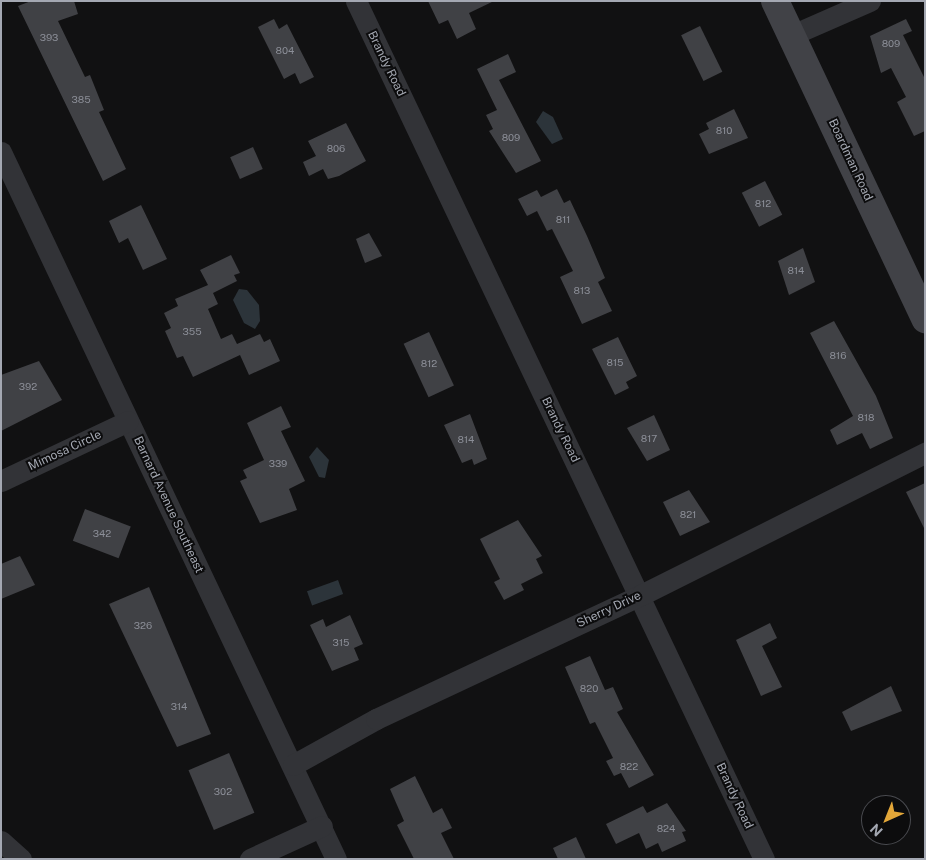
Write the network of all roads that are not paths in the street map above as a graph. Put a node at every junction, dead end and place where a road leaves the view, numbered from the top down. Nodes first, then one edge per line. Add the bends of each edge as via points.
1 (356, 1) edge
2 (775, 1) edge
3 (870, 1) edge
4 (792, 35) junction
5 (1, 152) edge
6 (925, 319) edge
7 (128, 421) junction
8 (925, 454) edge
9 (1, 481) edge
10 (641, 595) junction
11 (293, 765) junction
12 (322, 826) junction
13 (1, 841) edge
14 (21, 859) edge
15 (250, 859) edge
16 (336, 859) edge
17 (764, 859) edge

1 - 10 street, Brandy Road
2 - 4 street, Boardman Road
3 - 4 street
4 - 6 street, Boardman Road
5 - 7 street, Barnard Avenue Southeast
7 - 9 street, Mimosa Circle
7 - 11 street, Barnard Avenue Southeast
8 - 10 street, Sherry Drive
10 - 11 street, Sherry Drive via 376,719
10 - 17 street, Brandy Road
11 - 12 street, Barnard Avenue Southeast
12 - 15 street
12 - 16 street, Barnard Avenue Southeast
13 - 14 street

